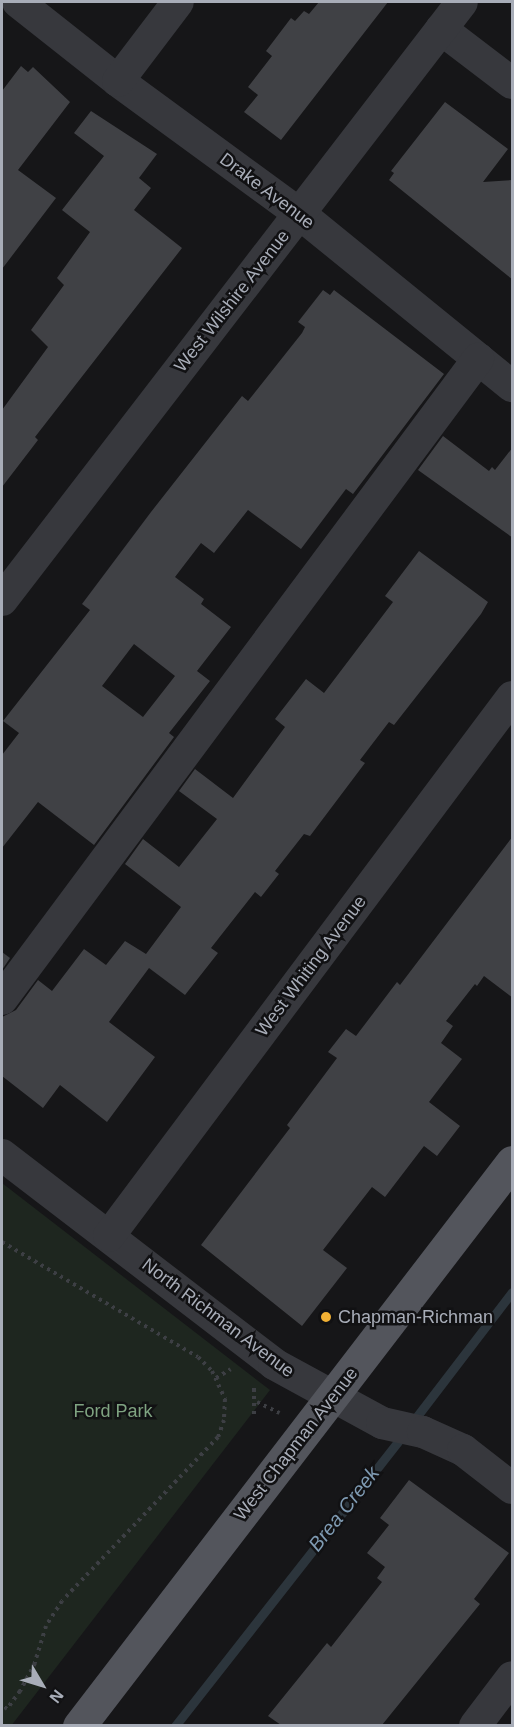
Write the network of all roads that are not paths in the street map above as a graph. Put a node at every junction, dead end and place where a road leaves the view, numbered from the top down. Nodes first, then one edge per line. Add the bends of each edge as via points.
1 (18, 2) edge
2 (178, 2) edge
3 (462, 2) edge
4 (441, 29) junction
5 (118, 81) junction
6 (513, 83) edge
7 (300, 214) junction
8 (478, 359) junction
9 (513, 386) edge
10 (2, 600) edge
11 (513, 697) edge
12 (2, 999) edge
13 (2, 1155) edge
14 (513, 1162) edge
15 (109, 1236) junction
16 (332, 1398) junction
17 (513, 1488) edge
18 (513, 1677) edge
19 (78, 1725) edge
20 (475, 1725) edge

1 - 5 street, Drake Avenue
2 - 5 street
3 - 4 street, West Wilshire Avenue
4 - 6 street
4 - 7 street, West Wilshire Avenue
5 - 7 street, Drake Avenue
7 - 8 street, Drake Avenue
7 - 10 street, West Wilshire Avenue
8 - 9 street, Drake Avenue
8 - 12 street
11 - 15 street, West Whiting Avenue
13 - 15 street, North Richman Avenue
14 - 16 main road, West Chapman Avenue
15 - 16 street, North Richman Avenue via 274,1364
16 - 17 street, North Richman Avenue via 382,1424 423,1432 463,1450
16 - 19 main road, West Chapman Avenue
18 - 20 street

